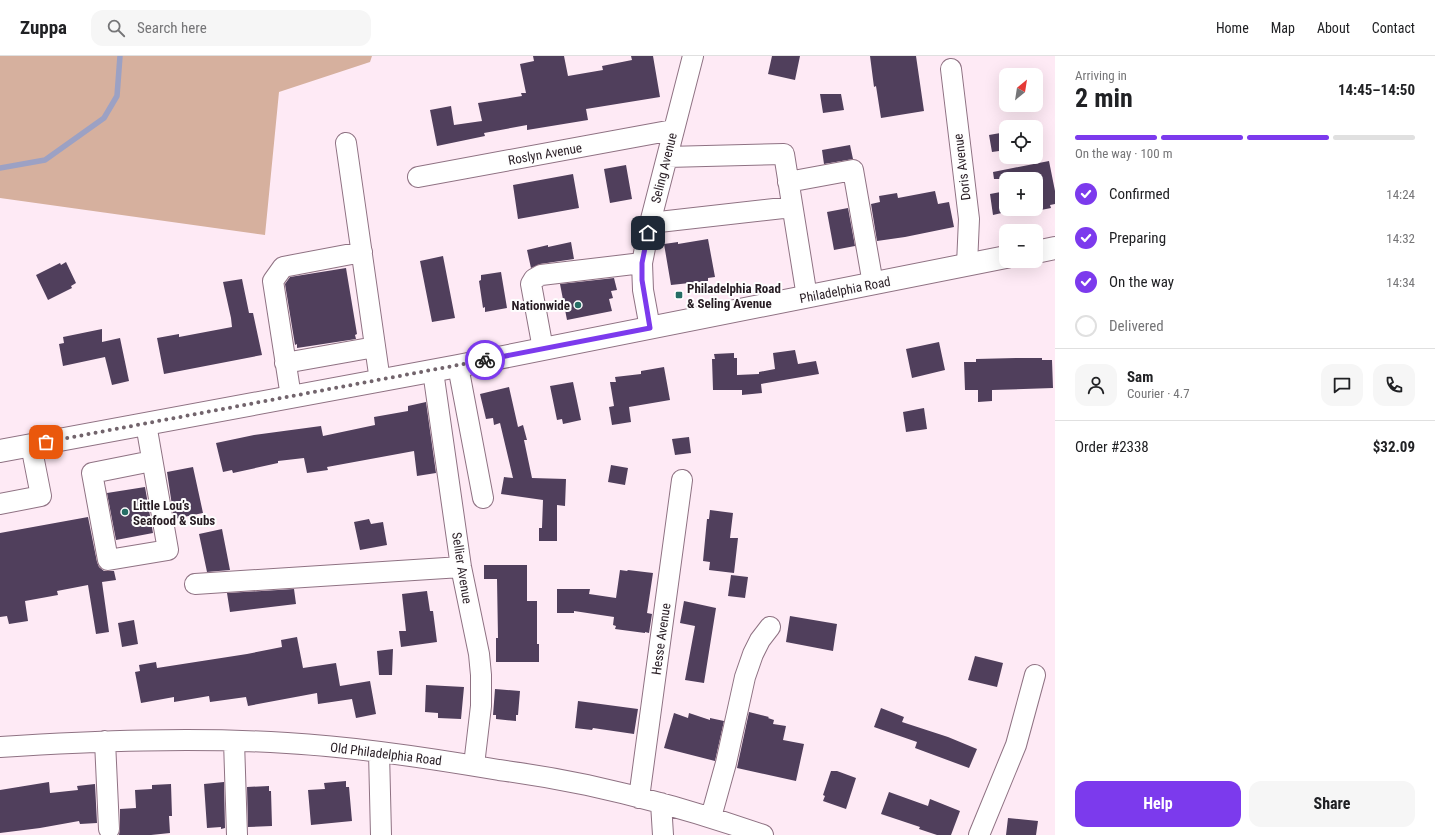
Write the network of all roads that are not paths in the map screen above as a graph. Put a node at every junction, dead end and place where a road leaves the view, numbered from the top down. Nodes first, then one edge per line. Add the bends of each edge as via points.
1 (693, 56) edge
2 (951, 69) dead end
3 (673, 130) junction
4 (346, 143) dead end
5 (666, 157) junction
6 (418, 177) dead end
7 (788, 182) junction
8 (792, 207) junction
9 (650, 223) junction
10 (1055, 248) edge
11 (1043, 251) edge
12 (362, 252) junction
13 (999, 259) edge
14 (642, 263) junction
15 (967, 265) junction
16 (873, 284) junction
17 (807, 297) junction
18 (650, 328) junction
19 (375, 347) junction
20 (543, 349) junction
21 (285, 363) junction
22 (458, 366) junction
23 (433, 371) junction
24 (380, 381) junction
25 (291, 397) junction
26 (146, 424) junction
27 (31, 445) junction
28 (0, 451) edge
29 (152, 461) junction
30 (682, 480) dead end
31 (483, 498) dead end
32 (0, 504) edge
33 (461, 567) junction
34 (196, 584) dead end
35 (770, 627) dead end
36 (1035, 675) dead end
37 (105, 741) junction
38 (234, 741) junction
39 (0, 747) edge
40 (379, 752) junction
41 (474, 766) junction
42 (639, 798) junction
43 (661, 803) junction
44 (711, 817) junction
45 (109, 829) dead end
46 (237, 835) edge
47 (381, 835) edge
48 (663, 835) edge
49 (763, 835) edge
50 (979, 835) edge

1 - 3 street, Seling Avenue
2 - 15 street, Doris Avenue via 969,219
3 - 5 street, Seling Avenue
3 - 6 street, Roslyn Avenue
4 - 12 street
5 - 7 street via 784,154
5 - 9 street, Seling Avenue
7 - 8 street
7 - 16 street via 853,170
8 - 9 street
8 - 17 street
9 - 14 street, Seling Avenue
10 - 11 main road
12 - 19 street
12 - 21 street via 283,267 273,281
13 - 15 main road, Philadelphia Road
14 - 18 street, Seling Avenue via 643,290
14 - 20 street via 541,275 534,279 531,284
15 - 16 main road, Philadelphia Road
16 - 17 main road, Philadelphia Road
17 - 18 main road, Philadelphia Road
18 - 20 main road, Philadelphia Road
19 - 21 street
19 - 24 street
20 - 22 main road, Philadelphia Road
21 - 25 street
22 - 23 main road, Philadelphia Road
22 - 31 street
23 - 24 main road, Philadelphia Road
23 - 33 street, Sellier Avenue
24 - 25 main road, Philadelphia Road
25 - 26 main road, Philadelphia Road
26 - 27 main road, Philadelphia Road
26 - 29 street
27 - 28 main road, Philadelphia Road
27 - 32 street via 41,496
29 - 29 street via 168,550 108,560 92,473
30 - 42 street, Hesse Avenue
33 - 34 street
33 - 41 street, Sellier Avenue via 479,654 482,690
35 - 44 street via 753,654 745,678
36 - 50 street via 1016,745
37 - 38 street, Old Philadelphia Road
37 - 39 street, Old Philadelphia Road
37 - 45 street
38 - 40 street, Old Philadelphia Road via 288,743
38 - 46 street
40 - 41 street, Old Philadelphia Road
40 - 47 street
41 - 42 street, Old Philadelphia Road via 551,778
42 - 43 street, Old Philadelphia Road
43 - 44 street, Old Philadelphia Road
43 - 48 street
44 - 49 street, Old Philadelphia Road

